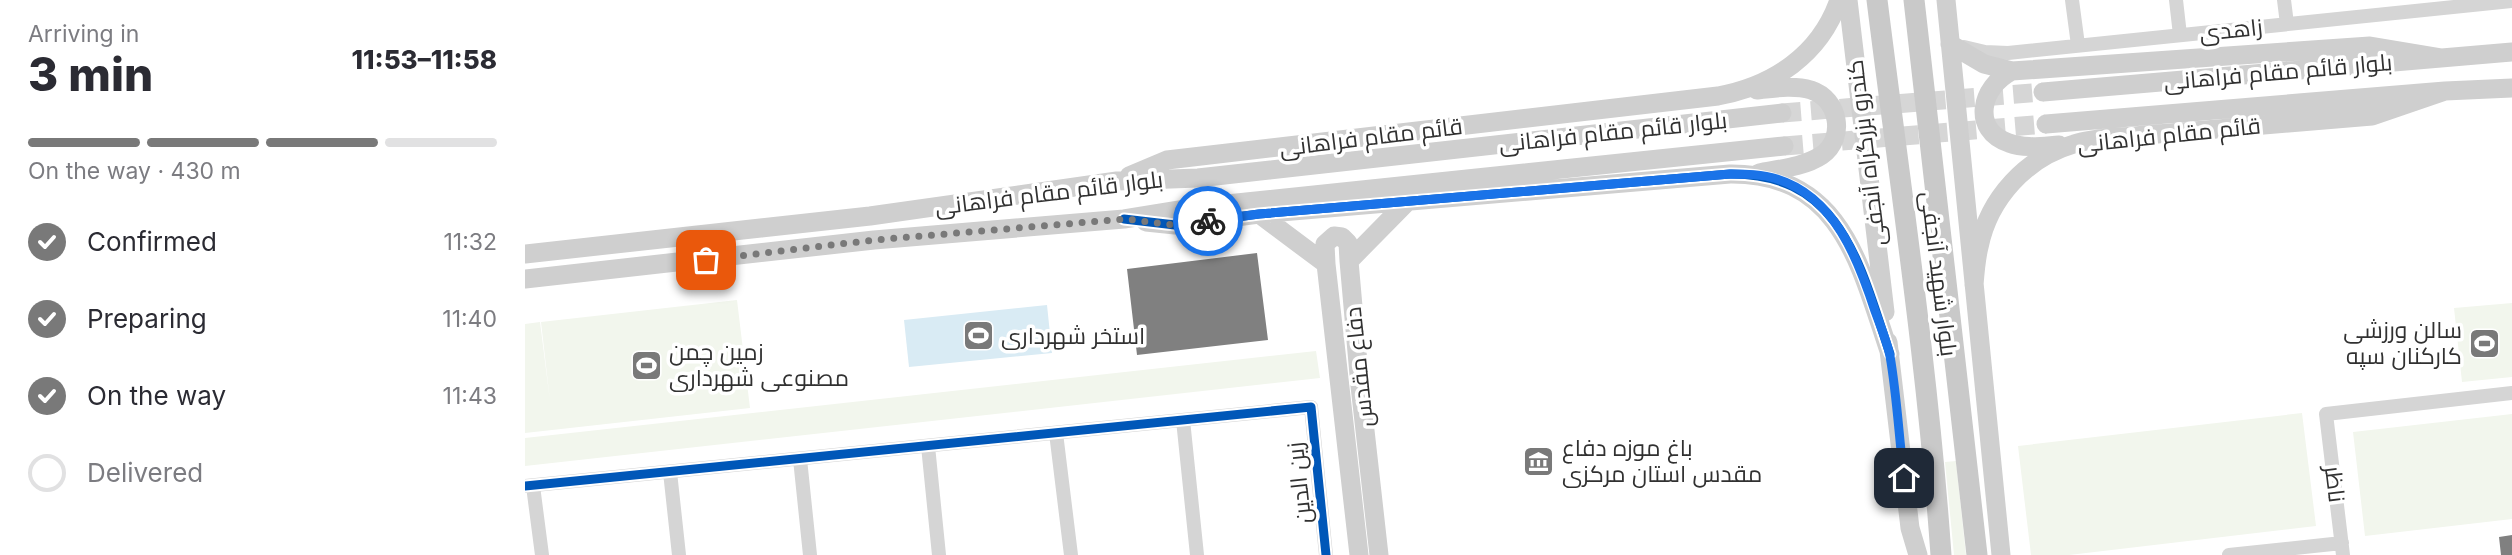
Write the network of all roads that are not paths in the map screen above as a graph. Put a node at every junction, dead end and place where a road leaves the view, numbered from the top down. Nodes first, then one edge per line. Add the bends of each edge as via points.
1 (1839, 0) edge
2 (1848, 0) edge
3 (1877, 0) edge
4 (1914, 0) edge
5 (1946, 0) edge
6 (2072, 0) edge
7 (2176, 0) edge
8 (2284, 0) edge
9 (2491, 1) edge
10 (2512, 1) edge
11 (2386, 7) edge
12 (2287, 24) junction
13 (2180, 35) junction
14 (1950, 44) junction
15 (2078, 46) junction
16 (2512, 52) edge
17 (2442, 58) junction
18 (2012, 71) junction
19 (2512, 88) edge
20 (2445, 91) junction
21 (1741, 92) junction
22 (2043, 92) tunnel mouth
23 (1782, 113) tunnel mouth
24 (2046, 124) tunnel mouth
25 (2076, 143) junction
26 (1784, 146) tunnel mouth
27 (1755, 174) junction
28 (1117, 181) junction
29 (1407, 202) junction
30 (1259, 214) junction
31 (1125, 219) junction
32 (525, 254) edge
33 (1349, 261) junction
34 (1326, 264) junction
35 (525, 279) edge
36 (1974, 285) junction
37 (1890, 354) junction
38 (2512, 393) edge
39 (1183, 420) junction
40 (1056, 433) junction
41 (928, 446) junction
42 (800, 459) junction
43 (670, 472) junction
44 (529, 486) edge
45 (2343, 549) edge
46 (542, 555) edge
47 (679, 555) edge
48 (810, 555) edge
49 (939, 555) edge
50 (1070, 555) edge
51 (1197, 555) edge
52 (1326, 555) edge
53 (1359, 555) edge
54 (1379, 555) edge
55 (1918, 555) edge
56 (1941, 555) edge
57 (1977, 555) edge
58 (2001, 555) edge
59 (2229, 555) edge

1 - 21 main road, قائم مقام فراهانی via 1820,37 1797,62
2 - 37 main road, کندرو بزرگراه آنجفی
3 - 56 main road, بلوار شهید آنجفی via 1918,310
4 - 57 main road, بلوار شهید آنجفی
5 - 14 main road
6 - 15 street
7 - 13 street
8 - 12 street
9 - 10 street, زاهدی
9 - 11 street, زاهدی
11 - 12 street, زاهدی
12 - 13 street, زاهدی
13 - 15 street, زاهدی
14 - 15 street, زاهدی via 2008,53
14 - 18 main road via 1984,65
14 - 36 main road
16 - 17 main road, بلوار قائم مقام فراهانی
17 - 18 main road via 2370,46
17 - 22 main road, بلوار قائم مقام فراهانی
18 - 25 main road via 1993,84 1986,98 1987,122 1997,135 2019,146
19 - 20 main road, بلوار قائم مقام فراهانی
20 - 24 main road, بلوار قائم مقام فراهانی
20 - 25 main road, قائم مقام فراهانی via 2372,116
21 - 27 main road via 1784,87 1814,91 1832,106 1837,121 1832,144 1820,156
21 - 28 main road, قائم مقام فراهانی via 1167,160
23 - 28 main road, بلوار قائم مقام فراهانی via 1198,178
25 - 36 main road, قائم مقام فراهانی via 2033,164 2009,185 1984,230
26 - 31 main road, بلوار قائم مقام فراهانی via 1198,207
27 - 29 main road
27 - 37 main road via 1794,187 1832,219 1857,261
28 - 32 main road, بلوار قائم مقام فراهانی via 870,216
29 - 30 main road
29 - 33 main road
30 - 31 main road via 1175,225
30 - 34 main road
31 - 35 main road, بلوار قائم مقام فراهانی via 874,240
33 - 34 main road via 1348,243 1334,236 1325,244
33 - 54 main road, دفاع مقدس
34 - 53 main road, دفاع مقدس
36 - 58 main road
37 - 55 main road, کندرو بزرگراه آنجفی via 1910,528
38 - 45 street, ناظر via 2326,414
39 - 40 street
39 - 51 street
39 - 52 street, زین الدین via 1311,407
40 - 41 street
40 - 50 street
41 - 42 street
41 - 49 street
42 - 43 street
42 - 48 street
43 - 44 street
43 - 47 street
44 - 46 street
45 - 59 street

